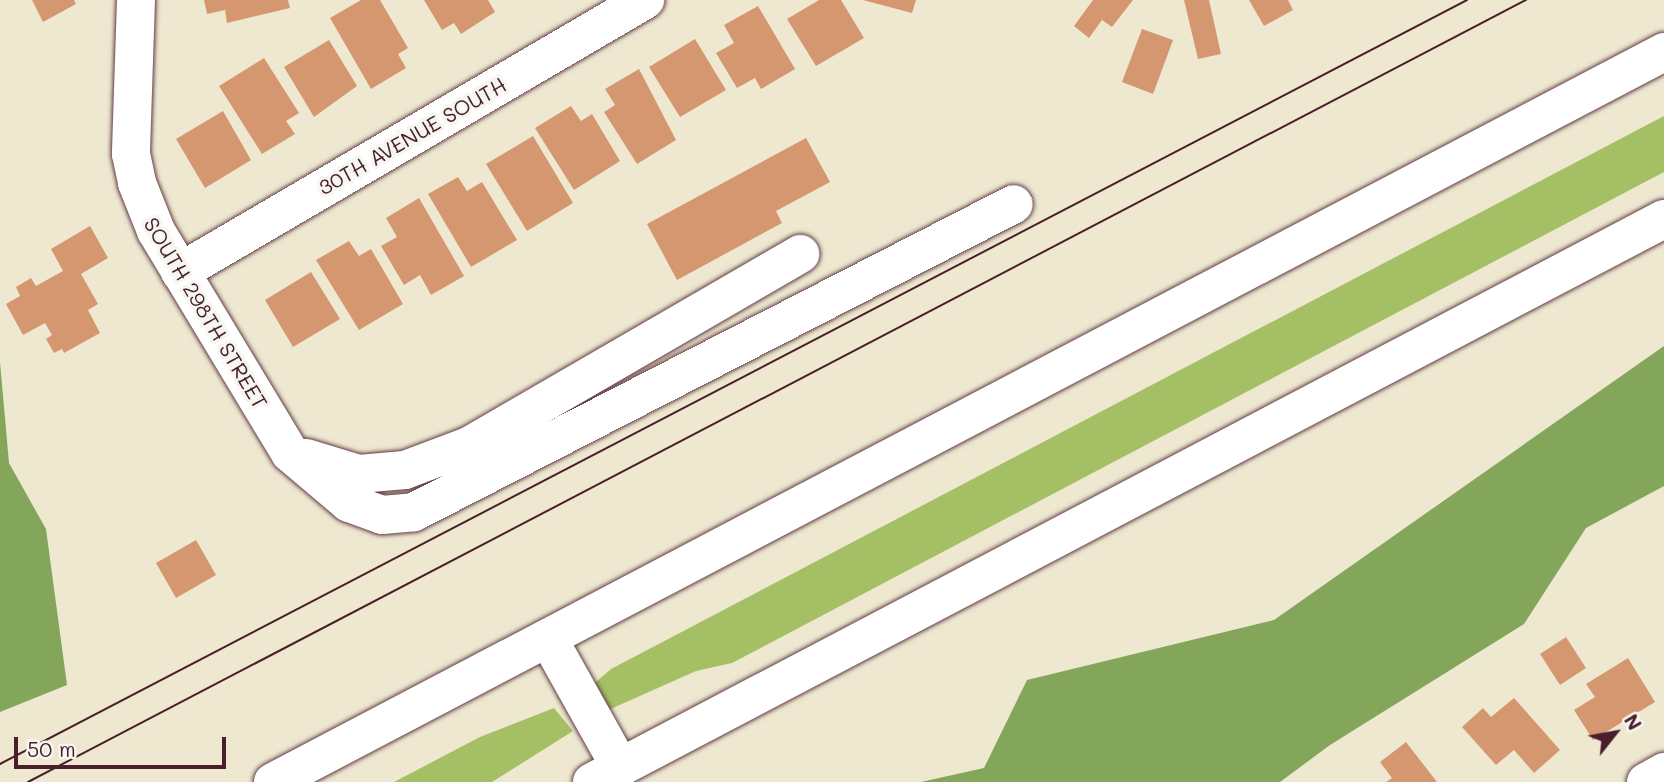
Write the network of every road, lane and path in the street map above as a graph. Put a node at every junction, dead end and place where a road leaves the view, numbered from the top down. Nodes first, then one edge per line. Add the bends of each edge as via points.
1 (136, 0) edge
2 (645, 0) edge
3 (1664, 52) edge
4 (1014, 204) dead end
5 (1664, 219) edge
6 (800, 254) dead end
7 (180, 272) junction
8 (290, 453) junction
9 (548, 638) junction
10 (1664, 772) edge
11 (606, 775) edge
12 (272, 782) edge
13 (1646, 782) edge

1 - 7 main road, SOUTH 298TH STREET via 131,154 145,209
2 - 7 main road, 30TH AVENUE SOUTH
3 - 9 main road
4 - 8 main road via 414,512 397,516 364,510
5 - 11 main road
6 - 8 main road via 469,446 405,470 359,474
7 - 8 main road, SOUTH 298TH STREET
9 - 11 main road
9 - 12 main road
10 - 13 main road

